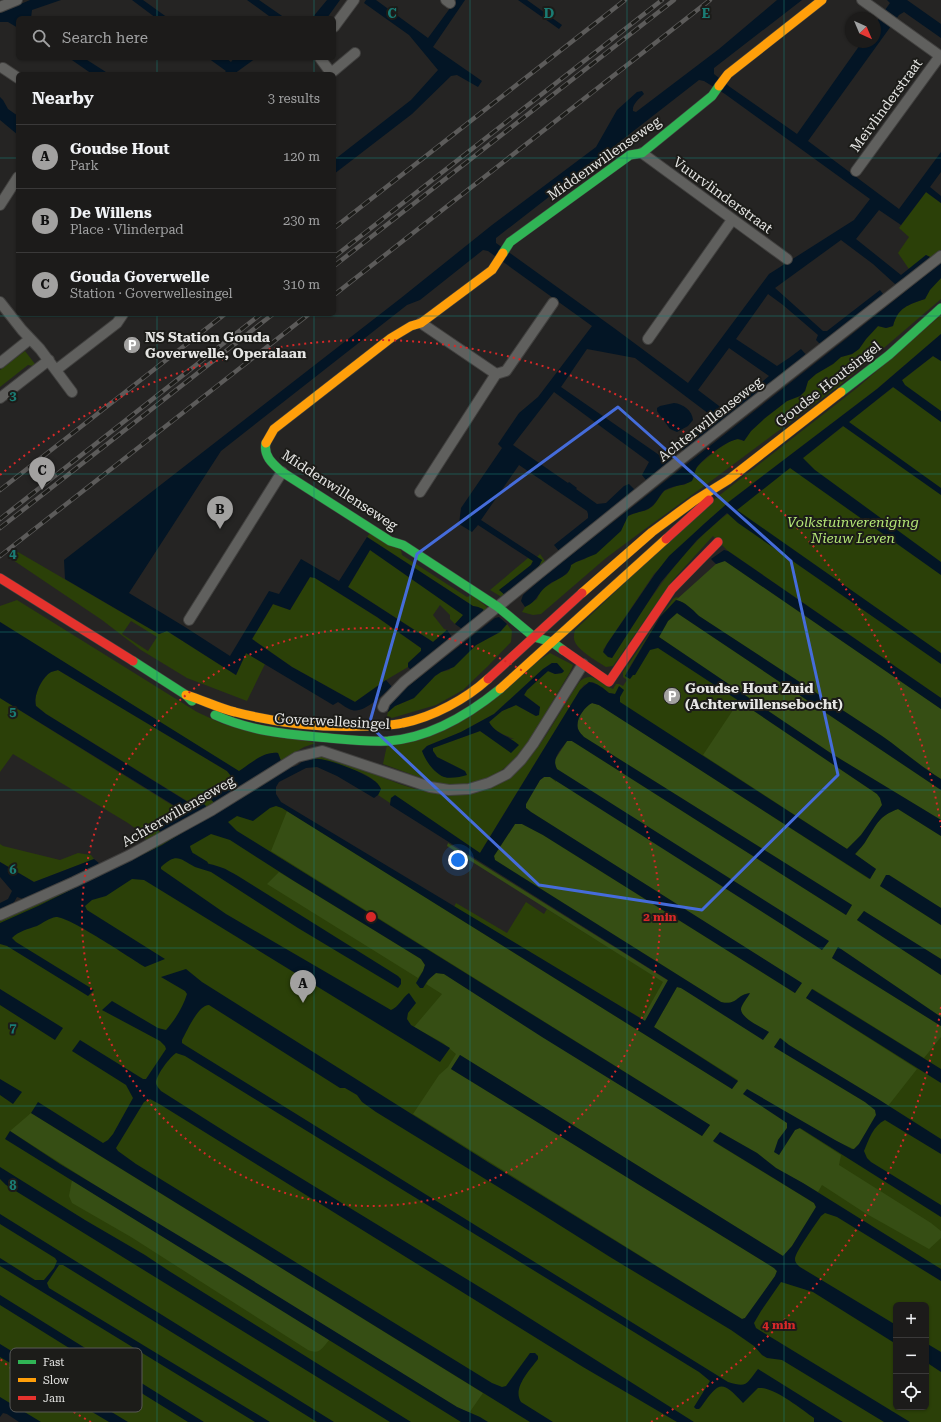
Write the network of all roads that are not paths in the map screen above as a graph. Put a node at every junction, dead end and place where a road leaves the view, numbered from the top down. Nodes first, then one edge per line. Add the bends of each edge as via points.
1 (17, 0) edge
2 (354, 0) edge
3 (822, 0) edge
4 (862, 0) edge
5 (0, 7) edge
6 (336, 24) edge
7 (355, 54) dead end
8 (321, 60) edge
9 (3, 68) dead end
10 (330, 72) edge
11 (332, 72) edge
12 (16, 77) edge
13 (642, 153) junction
14 (856, 171) dead end
15 (16, 180) edge
16 (0, 205) edge
17 (732, 220) junction
18 (941, 256) edge
19 (787, 259) dead end
20 (0, 302) edge
21 (553, 303) dead end
22 (941, 308) edge
23 (121, 316) edge
24 (421, 324) junction
25 (30, 339) junction
26 (648, 339) dead end
27 (49, 360) junction
28 (0, 363) edge
29 (56, 370) junction
30 (496, 374) junction
31 (72, 392) dead end
32 (0, 398) edge
33 (282, 472) junction
34 (728, 480) junction
35 (420, 492) dead end
36 (718, 542) dead end
37 (0, 578) edge
38 (498, 607) junction
39 (189, 620) dead end
40 (534, 637) junction
41 (552, 642) junction
42 (583, 664) junction
43 (186, 694) junction
44 (383, 707) dead end
45 (0, 915) edge

1 - 5 street
2 - 6 street
3 - 13 main road, Middenwillenseweg via 728,74 712,96
4 - 14 street, Meivlinderstraat via 940,56
7 - 11 street
8 - 10 street
9 - 12 street
13 - 17 street, Vuurvlinderstraat
13 - 24 main road, Middenwillenseweg via 630,154 510,242 492,270
15 - 16 street
17 - 19 street, Vuurvlinderstraat
17 - 26 street
18 - 38 street, Achterwillenseweg via 680,460
20 - 25 street
21 - 30 street via 506,371
22 - 34 main road, Goudse Houtsingel via 889,355
23 - 29 street via 117,323
24 - 30 street
24 - 33 main road, Middenwillenseweg via 411,326 391,338 274,429 267,437 264,449 272,464
25 - 27 street
25 - 28 street
27 - 29 street
27 - 32 street
29 - 31 street
30 - 35 street
33 - 38 main road, Middenwillenseweg via 390,541 403,545
33 - 39 street
34 - 40 main road, Goudse Houtsingel via 640,540
34 - 41 main road, Goudse Houtsingel
36 - 42 main road via 672,589 609,682
37 - 43 main road, Goverwellesingel
38 - 40 main road
38 - 44 street, Achterwillenseweg via 404,682
40 - 41 main road
40 - 43 main road, Goverwellesingel via 476,690 431,714 404,723 339,726 268,719 233,712
41 - 42 main road
41 - 43 main road, Goverwellesingel via 478,706 427,732 383,741 269,733 217,716 196,704
42 - 45 street, Achterwillenseweg via 522,760 507,774 489,783 469,789 449,790 430,787 322,750 297,757 212,810 130,855

